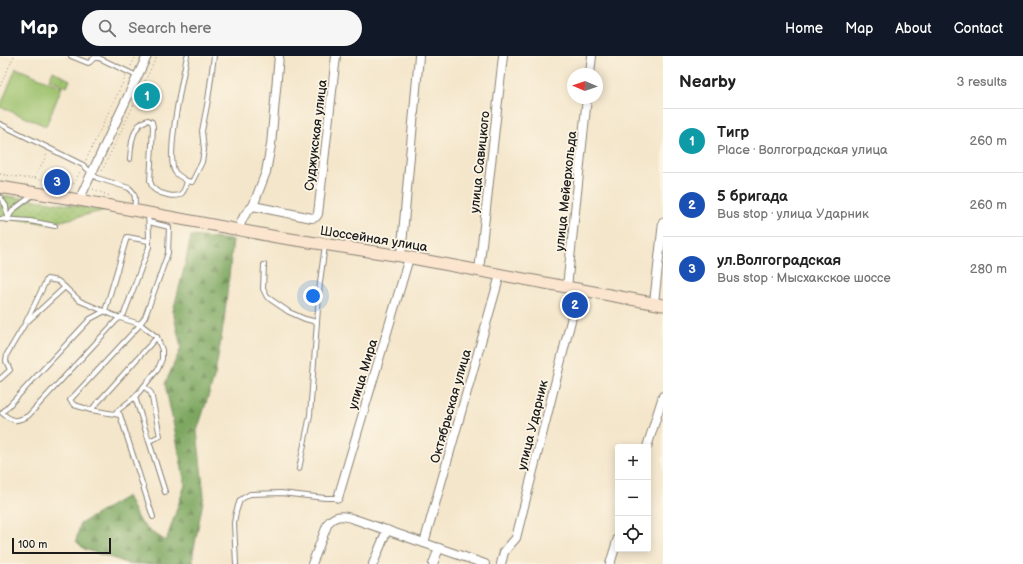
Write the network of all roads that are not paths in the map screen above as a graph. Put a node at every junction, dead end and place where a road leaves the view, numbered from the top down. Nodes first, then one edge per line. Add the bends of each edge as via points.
1 (71, 56) edge
2 (147, 56) edge
3 (187, 56) edge
4 (214, 56) edge
5 (279, 56) edge
6 (336, 56) edge
7 (419, 56) edge
8 (503, 56) edge
9 (592, 56) edge
10 (591, 68) edge
11 (137, 76) junction
12 (587, 104) edge
13 (0, 124) edge
14 (130, 158) dead end
15 (95, 175) junction
16 (187, 181) junction
17 (0, 187) edge
18 (36, 192) junction
19 (0, 197) edge
20 (80, 200) junction
21 (253, 206) junction
22 (134, 210) junction
23 (148, 217) junction
24 (0, 219) edge
25 (7, 220) junction
26 (663, 222) edge
27 (55, 226) dead end
28 (239, 230) junction
29 (149, 241) junction
30 (325, 244) junction
31 (405, 257) junction
32 (264, 264) dead end
33 (479, 271) junction
34 (500, 275) junction
35 (65, 287) junction
36 (567, 287) junction
37 (579, 289) junction
38 (658, 304) edge
39 (105, 311) junction
40 (120, 318) junction
41 (26, 322) junction
42 (317, 322) junction
43 (140, 324) junction
44 (157, 337) junction
45 (0, 379) edge
46 (144, 386) junction
47 (135, 396) junction
48 (663, 396) edge
49 (91, 410) junction
50 (120, 415) junction
51 (149, 441) junction
52 (648, 444) edge
53 (299, 469) dead end
54 (165, 492) dead end
55 (338, 498) joint
56 (153, 516) dead end
57 (387, 530) junction
58 (424, 543) junction
59 (439, 548) junction
60 (615, 548) edge
61 (236, 564) edge
62 (312, 564) edge
63 (373, 564) edge
64 (433, 564) edge
65 (485, 564) edge
66 (501, 564) edge
67 (610, 564) edge

1 - 11 lane via 88,63 94,58 99,58
2 - 11 street
3 - 16 lane via 172,141 173,167 175,172
4 - 16 lane via 202,131 202,162 192,182
5 - 21 street via 272,145 266,172
6 - 21 street, Суджукская улица via 318,214 312,218
7 - 31 street, улица Мира
8 - 33 street, улица Савицкого
9 - 10 street
11 - 15 street
12 - 36 street, улица Мейерхольда
13 - 15 lane via 83,165
14 - 16 lane via 133,137 139,126 148,120 152,122 153,127 150,182 152,186 170,196 176,196 184,191
15 - 20 street
15 - 22 lane via 133,191
17 - 18 street, Шоссейная улица
18 - 20 street, Шоссейная улица
18 - 25 lane via 13,210
19 - 25 lane via 6,206
20 - 22 street, Шоссейная улица
21 - 28 street via 243,216
22 - 23 street, Шоссейная улица
23 - 28 street, Шоссейная улица
23 - 29 lane
23 - 43 lane via 169,227 168,253 145,317
24 - 25 lane
25 - 27 lane
26 - 38 street
28 - 30 street, Шоссейная улица
29 - 39 lane via 127,237
29 - 40 lane via 124,314
30 - 31 street, Шоссейная улица
30 - 42 lane
31 - 33 street, Шоссейная улица
31 - 55 street, улица Мира
32 - 42 lane via 264,289 267,297 289,312
33 - 34 street, Шоссейная улица
34 - 36 street, Шоссейная улица
34 - 58 street, Октябрьская улица
35 - 39 lane via 80,301
35 - 41 lane
35 - 41 lane via 58,281 48,279
36 - 37 street, Шоссейная улица
37 - 38 street, Шоссейная улица
37 - 66 street, улица Ударник via 516,538 504,552
39 - 40 lane
39 - 40 lane via 90,319 2,413 9,419 19,420 28,416
40 - 43 lane
41 - 45 lane via 7,354 6,361 10,370
42 - 53 lane via 310,415
43 - 44 lane
43 - 49 lane via 70,400 74,405
44 - 46 lane via 162,359 158,369
44 - 49 lane
46 - 47 lane
46 - 51 lane via 151,393 160,436
47 - 50 lane via 117,411
47 - 51 lane
48 - 52 street
49 - 50 lane
50 - 56 lane
51 - 54 lane
55 - 61 lane via 281,493 250,494 240,500 234,523
57 - 58 street
57 - 62 street via 346,516 332,518 325,528
57 - 63 street
58 - 59 street
59 - 64 street
59 - 65 street
60 - 67 street

